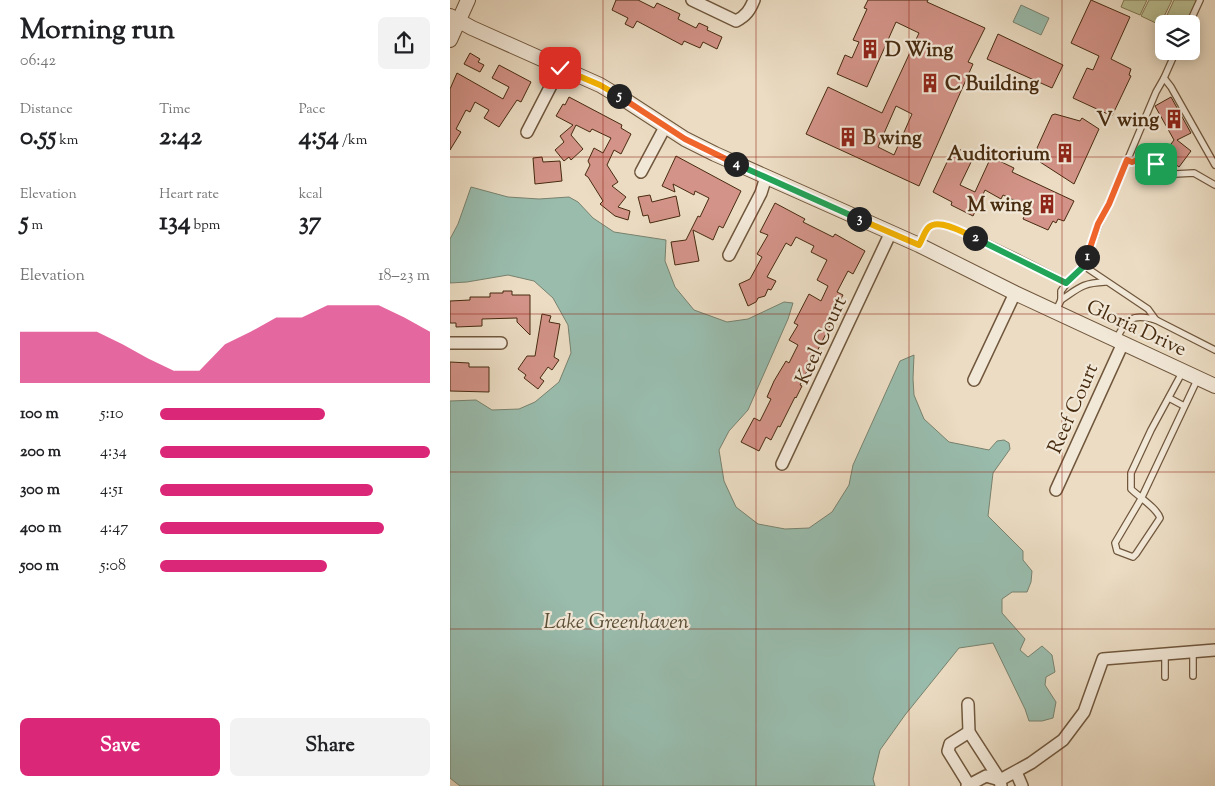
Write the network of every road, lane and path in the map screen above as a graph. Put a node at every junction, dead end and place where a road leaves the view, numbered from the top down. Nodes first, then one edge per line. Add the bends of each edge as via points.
1 (468, 0) edge
2 (692, 0) edge
3 (754, 0) edge
4 (1200, 0) edge
5 (1193, 15) edge
6 (454, 19) edge
7 (450, 40) edge
8 (1172, 60) edge
9 (560, 68) junction
10 (1164, 78) junction
11 (665, 127) junction
12 (527, 132) dead end
13 (1127, 160) junction
14 (1215, 165) edge
15 (641, 172) dead end
16 (766, 177) junction
17 (1215, 185) edge
18 (891, 232) junction
19 (919, 245) junction
20 (728, 255) dead end
21 (1084, 266) junction
22 (1105, 282) junction
23 (1066, 283) junction
24 (1015, 292) junction
25 (1058, 306) junction
26 (1156, 320) junction
27 (1119, 341) junction
28 (450, 343) edge
29 (501, 343) dead end
30 (1215, 350) edge
31 (1183, 371) junction
32 (1198, 378) junction
33 (974, 380) dead end
34 (1215, 386) edge
35 (1169, 398) junction
36 (1184, 406) junction
37 (782, 464) dead end
38 (1056, 490) dead end
39 (1141, 499) junction
40 (1215, 650) edge
41 (1193, 652) junction
42 (1165, 655) junction
43 (1193, 676) dead end
44 (1165, 677) dead end
45 (968, 704) dead end
46 (969, 732) junction
47 (1016, 772) junction
48 (1001, 783) edge
49 (968, 785) edge
50 (1022, 786) edge

1 - 6 street
2 - 3 street via 736,21 749,11
4 - 5 lane
6 - 7 street
6 - 9 street, Gloria Drive
8 - 10 lane
9 - 11 street, Gloria Drive via 600,85
9 - 12 street
10 - 13 lane
10 - 14 lane
11 - 15 street
11 - 16 street, Gloria Drive
13 - 17 lane via 1140,159 1175,174 1194,173
13 - 21 lane via 1098,224
16 - 18 street, Gloria Drive
16 - 20 street
18 - 19 street, Gloria Drive
18 - 37 street, Keel Court
19 - 23 lane via 928,227 945,225
19 - 24 street, Gloria Drive
21 - 22 lane
21 - 23 lane
22 - 25 lane via 1078,287
22 - 26 lane via 1148,309
23 - 25 lane
24 - 25 street, Gloria Drive
24 - 33 street
25 - 27 street, Gloria Drive
26 - 27 lane via 1144,316 1130,318 1123,325
26 - 30 lane
27 - 31 street, Gloria Drive
27 - 38 street, Reef Court
28 - 29 street
31 - 32 street, Gloria Drive
31 - 35 lane
32 - 34 street, Gloria Drive
32 - 36 lane
35 - 36 lane
35 - 39 lane via 1131,472 1131,489
36 - 39 lane
39 - 39 lane via 1115,543 1117,551 1133,556 1160,518 1158,512
40 - 41 street
41 - 42 street
41 - 43 lane
42 - 44 lane
42 - 47 street via 1103,659 1084,712 1063,740
45 - 46 street
46 - 48 street
46 - 49 street via 950,744 948,751
47 - 48 street
47 - 50 street
48 - 49 street via 986,776

